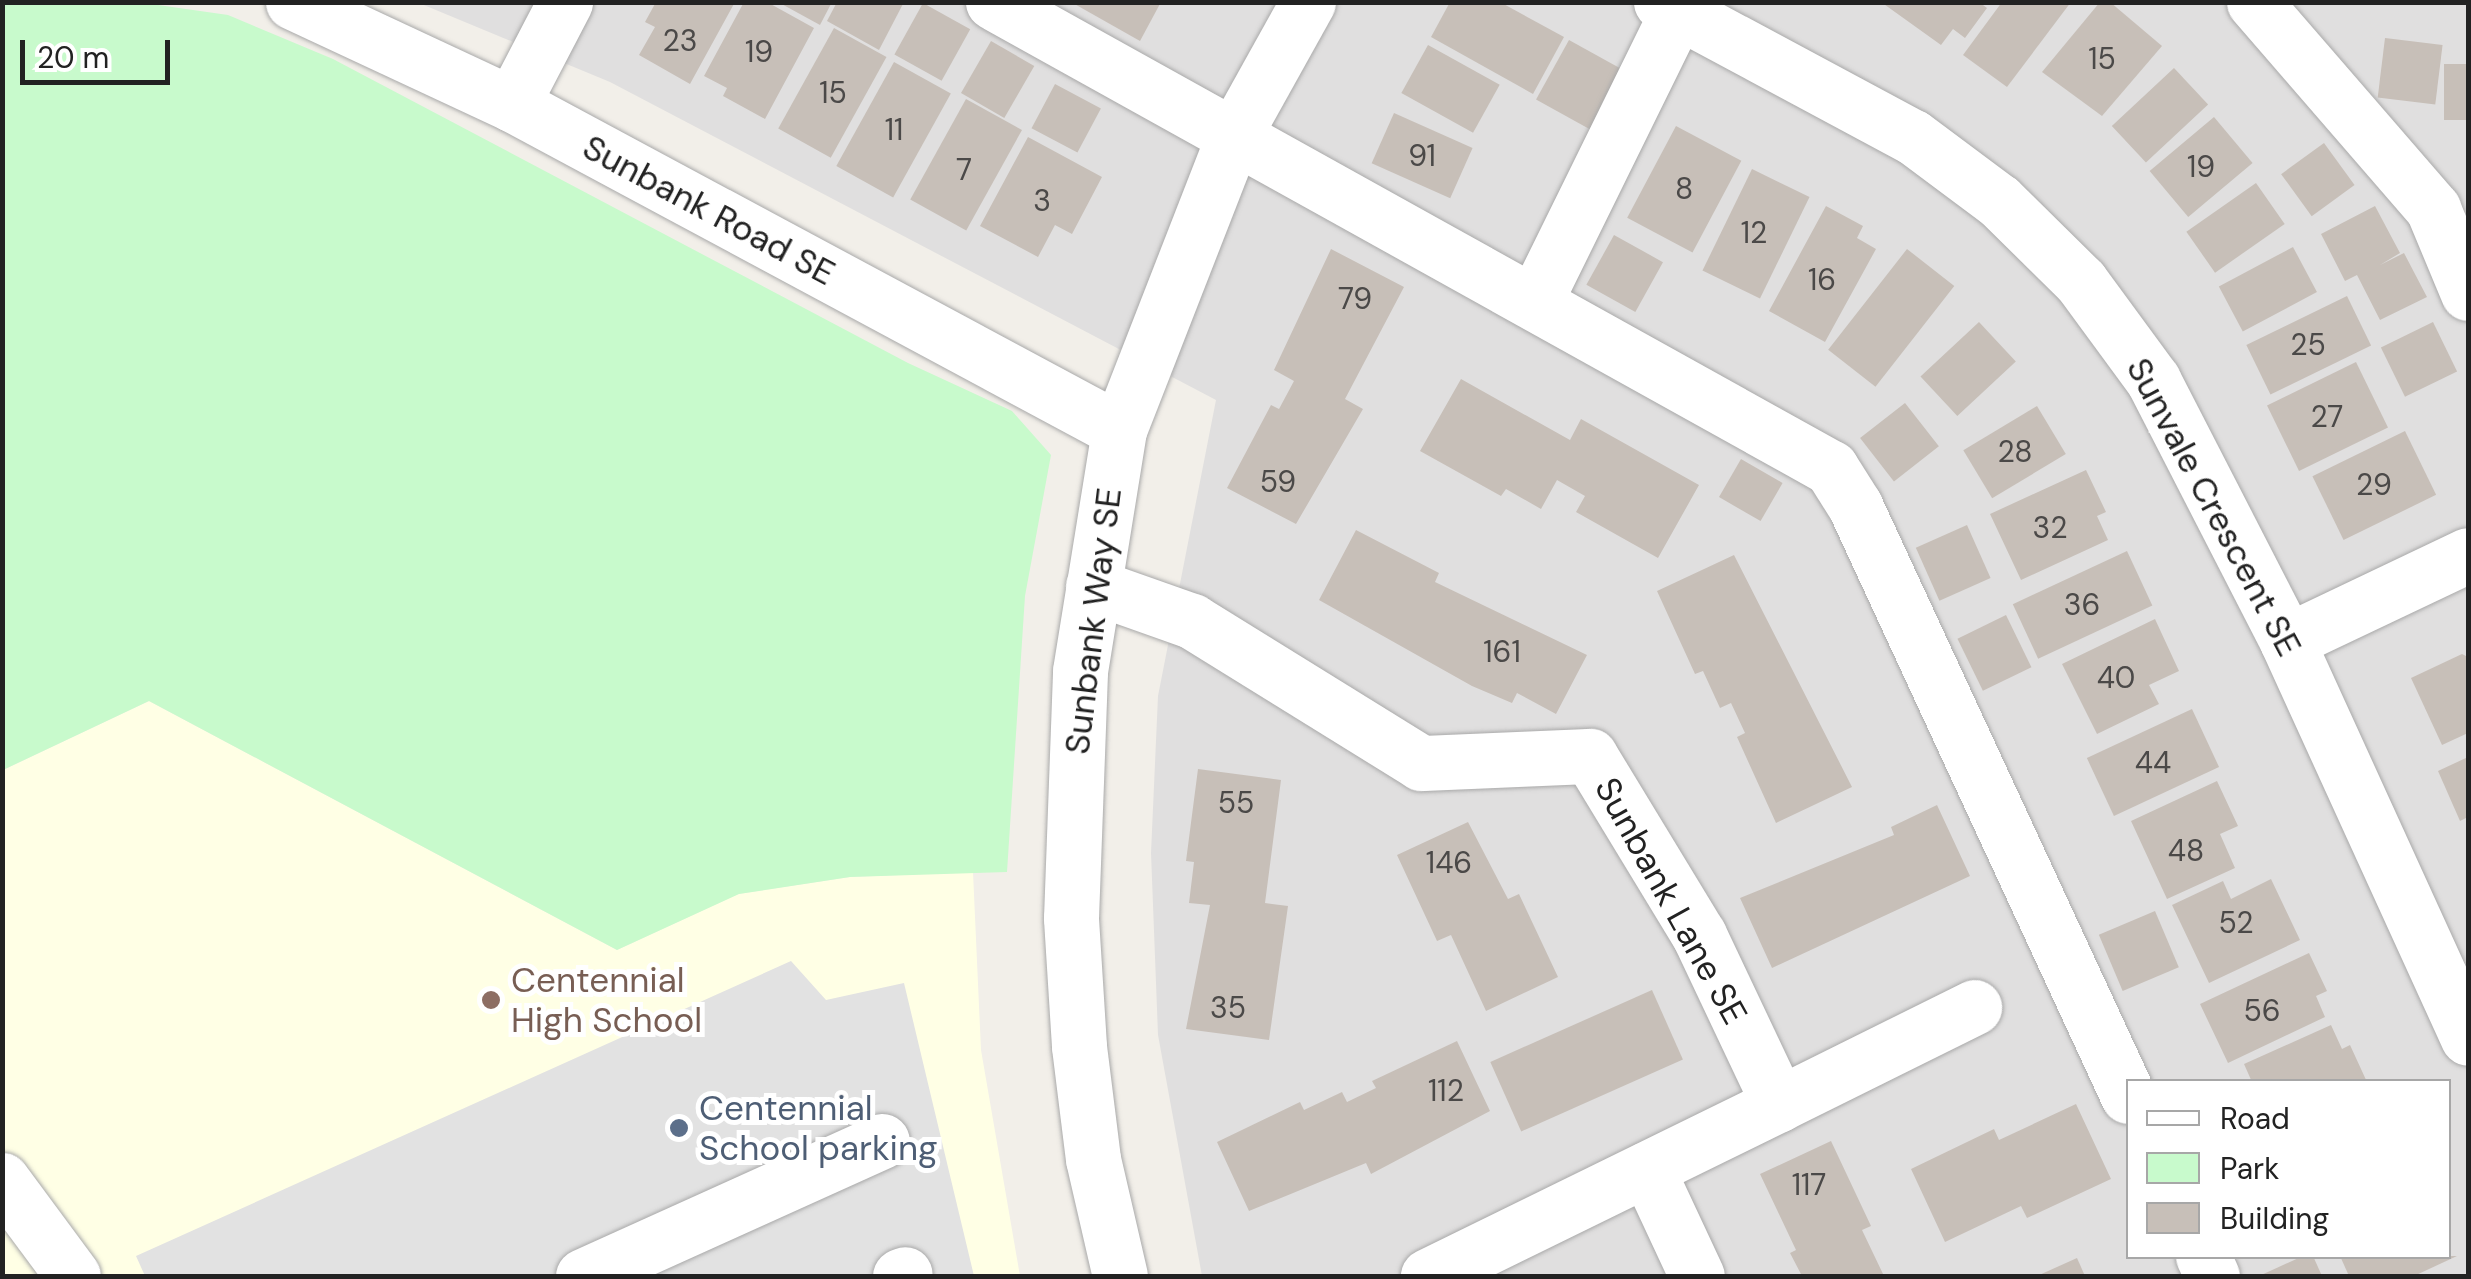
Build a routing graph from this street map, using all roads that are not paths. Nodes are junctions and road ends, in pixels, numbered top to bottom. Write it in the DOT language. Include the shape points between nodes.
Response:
graph roads {
  1 [pos="292,2"];
  2 [pos="565,2"];
  3 [pos="994,2"];
  4 [pos="1308,2"];
  5 [pos="2254,2"];
  6 [pos="1674,5"];
  7 [pos="512,104"];
  8 [pos="1234,135"];
  9 [pos="2450,196"];
  10 [pos="2468,293"];
  11 [pos="1535,301"];
  12 [pos="1119,430"];
  13 [pos="2468,555"];
  14 [pos="1093,586"];
  15 [pos="2287,642"];
  16 [pos="1974,1007"];
  17 [pos="2468,1038"];
  18 [pos="2126,1092"];
  19 [pos="1779,1104"];
  20 [pos="882,1140"];
  21 [pos="1647,1169"];
  22 [pos="2,1180"];
  23 [pos="73,1276"];
  24 [pos="583,1276"];
  25 [pos="1120,1276"];
  26 [pos="1428,1276"];
  27 [pos="1697,1276"];
  1 -- 7 [label="street, Sunbank Road SE"];
  2 -- 7 [label="street"];
  3 -- 8 [label="street"];
  4 -- 8 [label="street, Sunbank Way SE"];
  5 -- 9 [label="street"];
  6 -- 11 [label="street"];
  6 -- 15 [label="street, Sunvale Crescent SE" via="1913,137 2040,238 2153,380"];
  7 -- 12 [label="street, Sunbank Road SE"];
  8 -- 11 [label="street"];
  8 -- 12 [label="street, Sunbank Way SE"];
  9 -- 10 [label="street"];
  11 -- 18 [label="street" via="1831,468 1855,506"];
  12 -- 14 [label="street, Sunbank Way SE"];
  13 -- 15 [label="street"];
  14 -- 19 [label="street, Sunbank Lane SE" via="1192,620 1421,763 1590,756 1699,936"];
  14 -- 25 [label="street, Sunbank Way SE" via="1080,671 1071,918 1093,1158"];
  15 -- 17 [label="street, Sunvale Crescent SE"];
  16 -- 19 [label="street"];
  19 -- 21 [label="street"];
  20 -- 24 [label="street"];
  21 -- 26 [label="street"];
  21 -- 27 [label="street"];
  22 -- 23 [label="street"];
}
